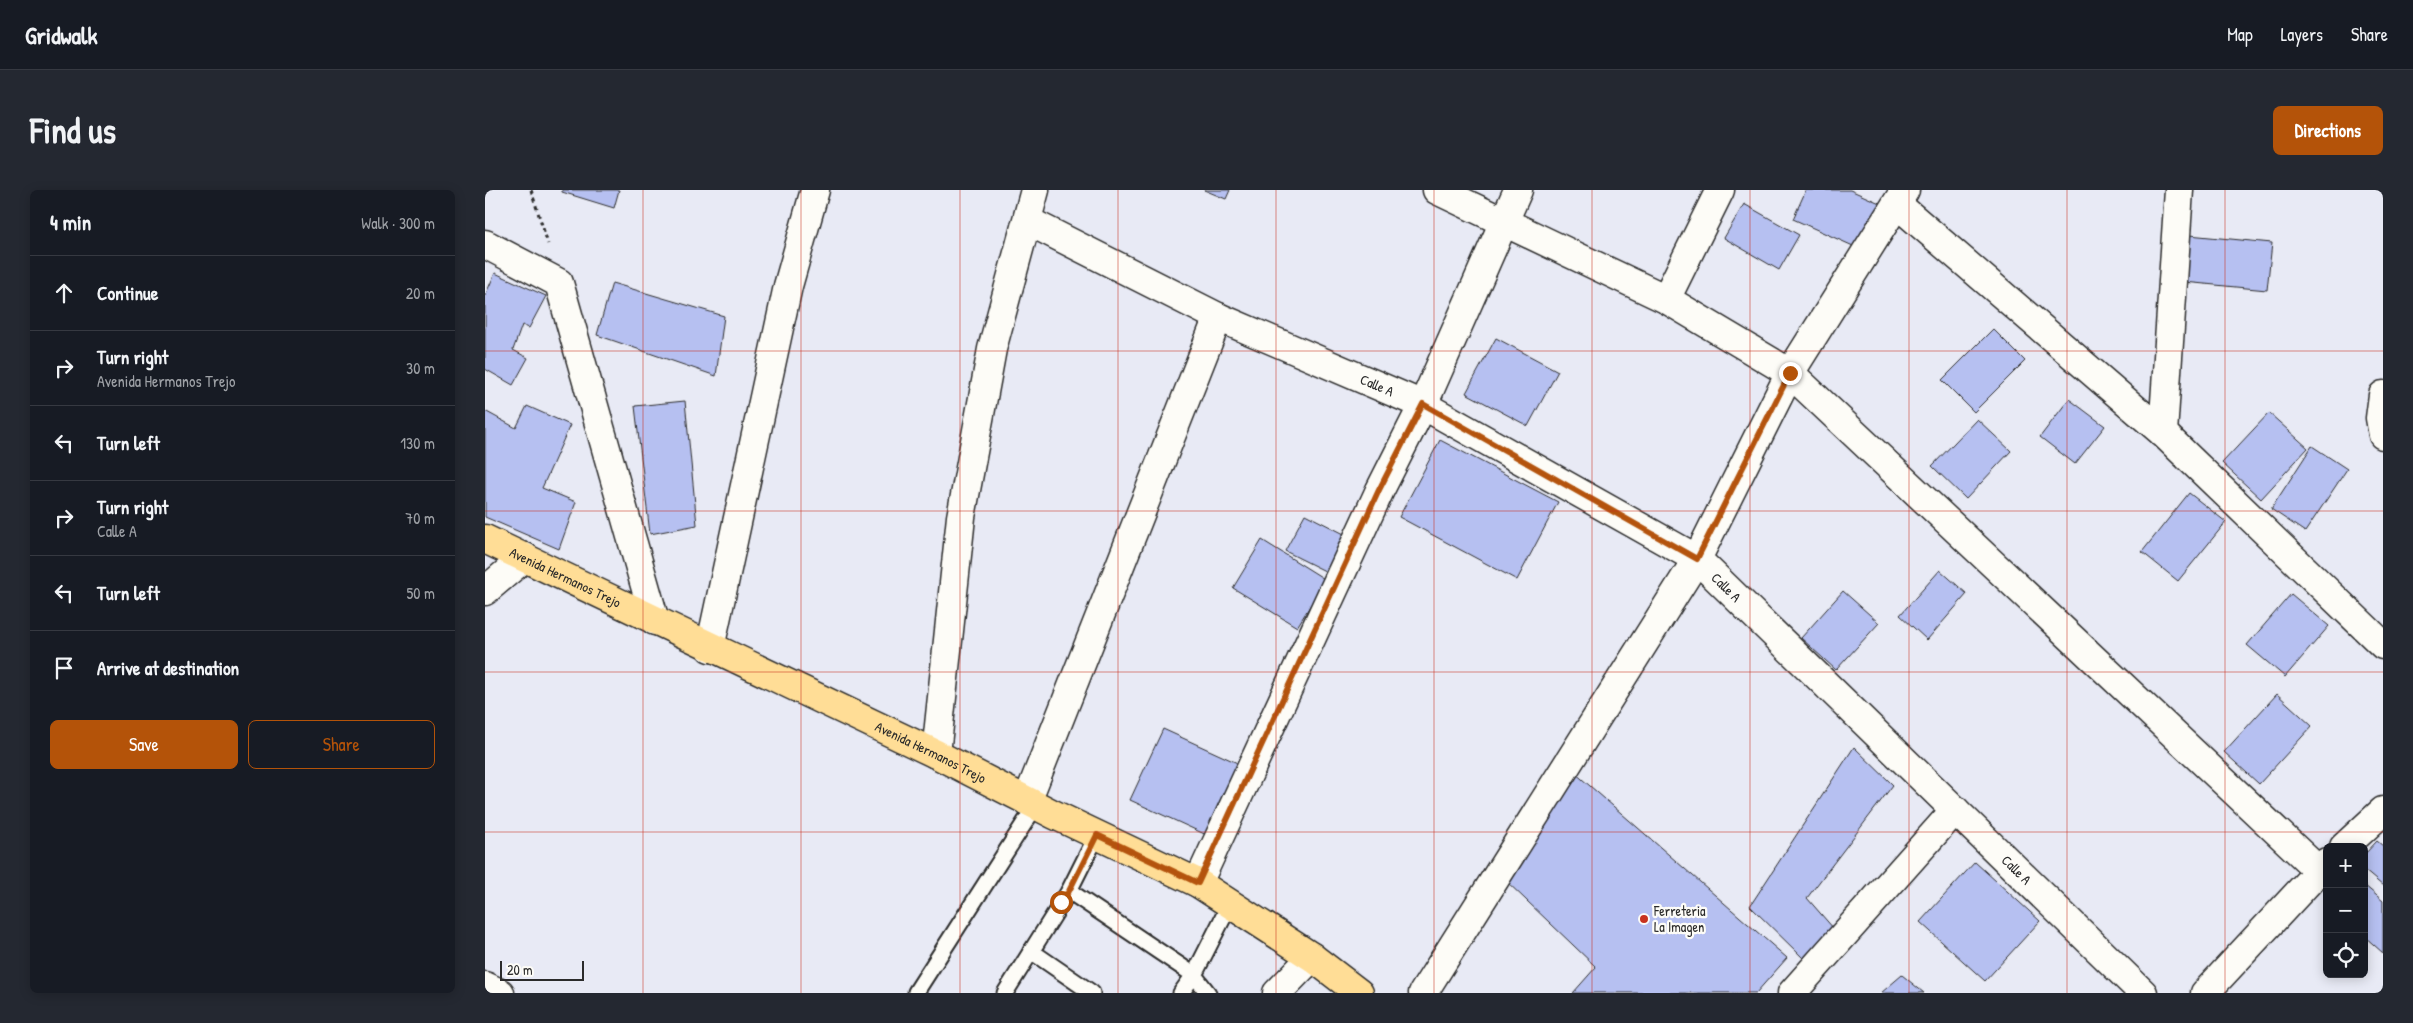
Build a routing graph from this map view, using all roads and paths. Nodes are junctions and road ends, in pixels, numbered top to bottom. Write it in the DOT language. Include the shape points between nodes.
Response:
graph roads {
  1 [pos="531,190"];
  2 [pos="815,190"];
  3 [pos="1035,190"];
  4 [pos="1437,190"];
  5 [pos="1518,190"];
  6 [pos="1720,190"];
  7 [pos="2179,190"];
  8 [pos="1901,197"];
  9 [pos="1029,221"];
  10 [pos="1503,222"];
  11 [pos="485,244"];
  12 [pos="559,283"];
  13 [pos="1666,299"];
  14 [pos="1218,317"];
  15 [pos="1790,373"];
  16 [pos="2383,395"];
  17 [pos="1423,404"];
  18 [pos="2163,433"];
  19 [pos="2383,435"];
  20 [pos="485,539"];
  21 [pos="525,557"];
  22 [pos="1697,559"];
  23 [pos="485,591"];
  24 [pos="655,622"];
  25 [pos="2383,645"];
  26 [pos="710,648"];
  27 [pos="936,754"];
  28 [pos="1032,803"];
  29 [pos="1955,810"];
  30 [pos="2383,811"];
  31 [pos="1097,835"];
  32 [pos="2348,843"];
  33 [pos="2323,866"];
  34 [pos="1198,883"];
  35 [pos="1069,891"];
  36 [pos="1229,904"];
  37 [pos="1031,951"];
  38 [pos="1312,957"];
  39 [pos="1194,975"];
  40 [pos="485,986"];
  41 [pos="916,992"];
  42 [pos="500,993"];
  43 [pos="1005,993"];
  44 [pos="1092,993"];
  45 [pos="1181,993"];
  46 [pos="1208,993"];
  47 [pos="1277,993"];
  48 [pos="1359,993"];
  49 [pos="1423,993"];
  50 [pos="1792,993"];
  51 [pos="2143,993"];
  52 [pos="2205,993"];
  1 -- 12 [label="path"];
  2 -- 26 [label="street" via="788,286"];
  3 -- 9 [label="street"];
  4 -- 10 [label="street"];
  5 -- 10 [label="street"];
  6 -- 13 [label="street"];
  7 -- 18 [label="street"];
  8 -- 15 [label="street"];
  8 -- 18 [label="street"];
  9 -- 14 [label="street, Calle A"];
  9 -- 27 [label="street" via="992,349 961,517"];
  10 -- 13 [label="street"];
  10 -- 17 [label="street"];
  11 -- 12 [label="street"];
  12 -- 24 [label="street"];
  13 -- 15 [label="street"];
  14 -- 17 [label="street, Calle A"];
  14 -- 28 [label="street"];
  15 -- 22 [label="street"];
  15 -- 33 [label="street"];
  16 -- 19 [label="street" via="2380,418"];
  17 -- 22 [label="street, Calle A"];
  17 -- 34 [label="street" via="1379,490"];
  18 -- 25 [label="street"];
  20 -- 21 [label="main road, Avenida Hermanos Trejo"];
  21 -- 23 [label="street"];
  21 -- 24 [label="main road, Avenida Hermanos Trejo"];
  22 -- 29 [label="street, Calle A"];
  22 -- 49 [label="street"];
  24 -- 26 [label="main road, Avenida Hermanos Trejo"];
  26 -- 27 [label="main road, Avenida Hermanos Trejo"];
  27 -- 28 [label="main road, Avenida Hermanos Trejo"];
  28 -- 31 [label="main road, Avenida Hermanos Trejo"];
  28 -- 41 [label="lane"];
  29 -- 50 [label="street"];
  29 -- 51 [label="street, Calle A"];
  30 -- 32 [label="street"];
  31 -- 34 [label="main road, Avenida Hermanos Trejo"];
  31 -- 35 [label="lane"];
  33 -- 52 [label="street"];
  34 -- 36 [label="main road, Avenida Hermanos Trejo"];
  35 -- 37 [label="lane"];
  35 -- 39 [label="lane"];
  36 -- 38 [label="main road, Avenida Hermanos Trejo"];
  36 -- 39 [label="lane"];
  37 -- 43 [label="lane"];
  37 -- 44 [label="lane"];
  38 -- 47 [label="street"];
  38 -- 48 [label="main road, Avenida Hermanos Trejo"];
  39 -- 45 [label="lane"];
  39 -- 46 [label="lane"];
  40 -- 42 [label="street"];
}
